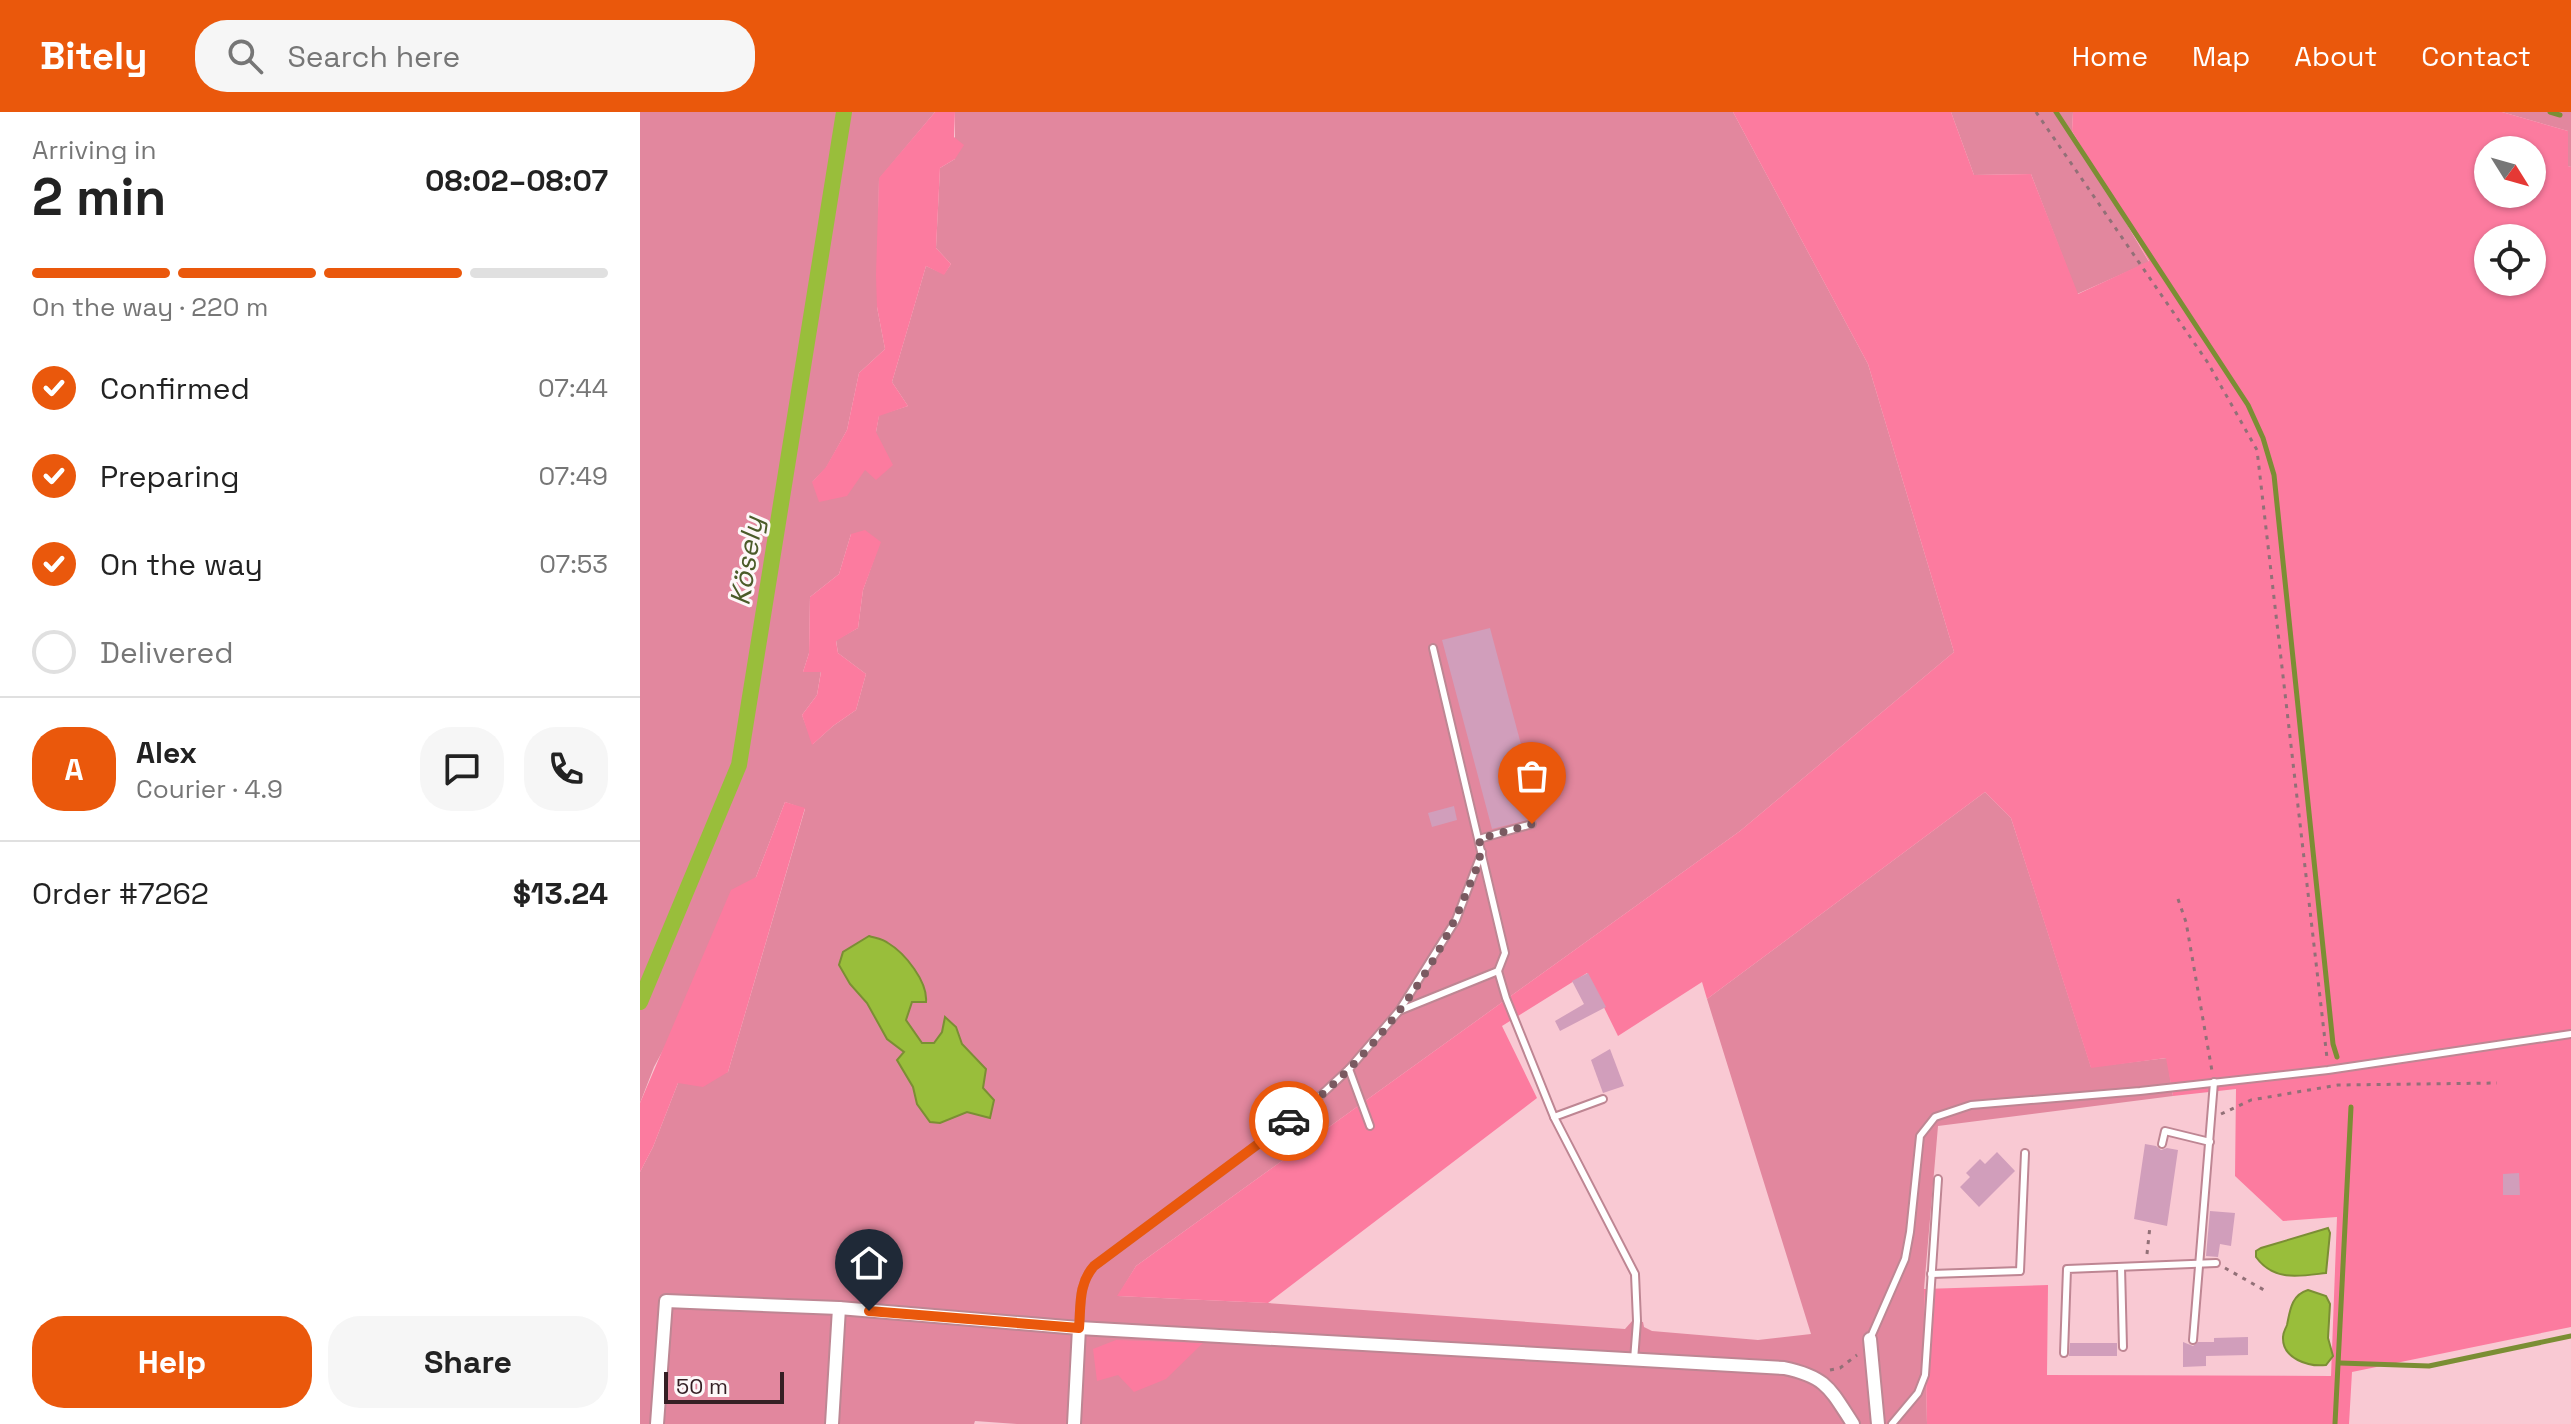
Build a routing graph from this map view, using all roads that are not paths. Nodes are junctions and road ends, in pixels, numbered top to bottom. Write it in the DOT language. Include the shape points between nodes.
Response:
graph roads {
  1 [pos="1433,648"];
  2 [pos="1532,824"];
  3 [pos="1479,839"];
  4 [pos="1482,852"];
  5 [pos="1498,971"];
  6 [pos="1399,1011"];
  7 [pos="2571,1034"];
  8 [pos="1349,1069"];
  9 [pos="2214,1082"];
  10 [pos="1603,1099"];
  11 [pos="1554,1117"];
  12 [pos="1370,1126"];
  13 [pos="2210,1142"];
  14 [pos="2162,1144"];
  15 [pos="2025,1153"];
  16 [pos="1938,1179"];
  17 [pos="2216,1263"];
  18 [pos="2198,1264"];
  19 [pos="2121,1267"];
  20 [pos="1931,1274"];
  21 [pos="839,1308"];
  22 [pos="1079,1328"];
  23 [pos="1870,1339"];
  24 [pos="2193,1340"];
  25 [pos="2123,1347"];
  26 [pos="2064,1353"];
  27 [pos="1634,1360"];
  28 [pos="657,1424"];
  29 [pos="832,1424"];
  30 [pos="1074,1424"];
  31 [pos="1853,1424"];
  32 [pos="1878,1424"];
  33 [pos="1892,1424"];
  1 -- 3 [label="lane"];
  2 -- 3 [label="lane"];
  3 -- 4 [label="lane"];
  4 -- 5 [label="lane" via="1505,953"];
  4 -- 6 [label="lane" via="1456,920"];
  5 -- 6 [label="lane"];
  5 -- 11 [label="lane"];
  6 -- 8 [label="lane"];
  7 -- 9 [label="lane"];
  8 -- 12 [label="lane"];
  8 -- 22 [label="lane" via="1308,1107 1094,1266 1081,1291"];
  9 -- 13 [label="lane"];
  9 -- 23 [label="lane" via="1971,1105 1935,1117 1920,1136 1905,1259"];
  10 -- 11 [label="lane"];
  11 -- 27 [label="lane" via="1635,1274"];
  13 -- 14 [label="lane" via="2165,1131"];
  13 -- 18 [label="lane"];
  15 -- 20 [label="lane" via="2020,1271"];
  16 -- 20 [label="lane"];
  17 -- 18 [label="lane"];
  18 -- 19 [label="lane"];
  18 -- 24 [label="lane"];
  19 -- 25 [label="lane"];
  19 -- 26 [label="lane" via="2067,1269"];
  20 -- 33 [label="lane" via="1923,1385"];
  21 -- 22 [label="street"];
  21 -- 28 [label="street" via="666,1301"];
  21 -- 29 [label="street"];
  22 -- 27 [label="street"];
  22 -- 30 [label="street"];
  23 -- 32 [label="street"];
  27 -- 31 [label="street" via="1804,1372 1825,1383"];
}
